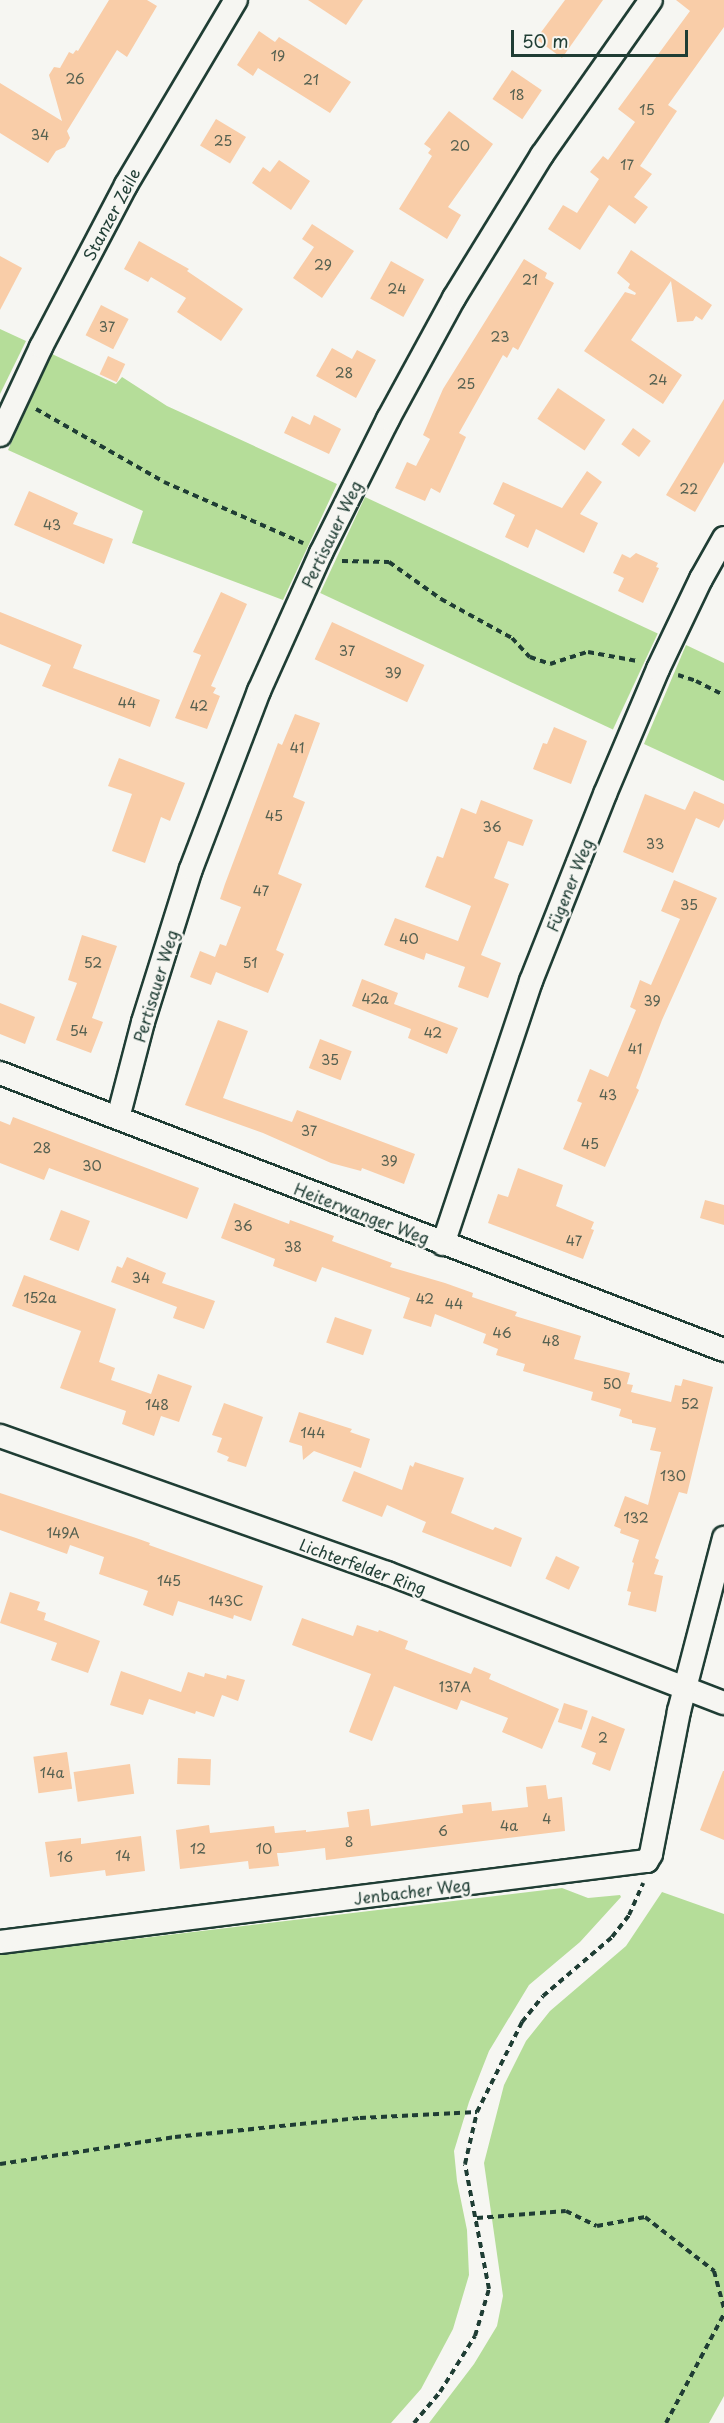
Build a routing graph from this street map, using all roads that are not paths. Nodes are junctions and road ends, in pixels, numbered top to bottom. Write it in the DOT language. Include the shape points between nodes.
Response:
graph roads {
  1 [pos="236,0"];
  2 [pos="651,0"];
  3 [pos="0,435"];
  4 [pos="724,538"];
  5 [pos="0,1073"];
  6 [pos="118,1118"];
  7 [pos="443,1244"];
  8 [pos="724,1350"];
  9 [pos="0,1436"];
  10 [pos="724,1538"];
  11 [pos="686,1688"];
  12 [pos="724,1703"];
  13 [pos="0,1942"];
  1 -- 3 [label="street, Stanzer Zeile" via="126,185"];
  2 -- 6 [label="street, Pertisauer Weg" via="542,155 454,298 321,553 259,691 191,869 146,1011"];
  4 -- 7 [label="street, Fügener Weg" via="628,736 531,981"];
  5 -- 6 [label="street, Heiterwanger Weg"];
  6 -- 7 [label="street, Heiterwanger Weg"];
  7 -- 8 [label="street, Heiterwanger Weg"];
  9 -- 11 [label="street, Lichterfelder Ring" via="387,1573"];
  10 -- 11 [label="street"];
  11 -- 12 [label="street, Lichterfelder Ring"];
  11 -- 13 [label="street, Jenbacher Weg" via="651,1854 646,1862"];
}
